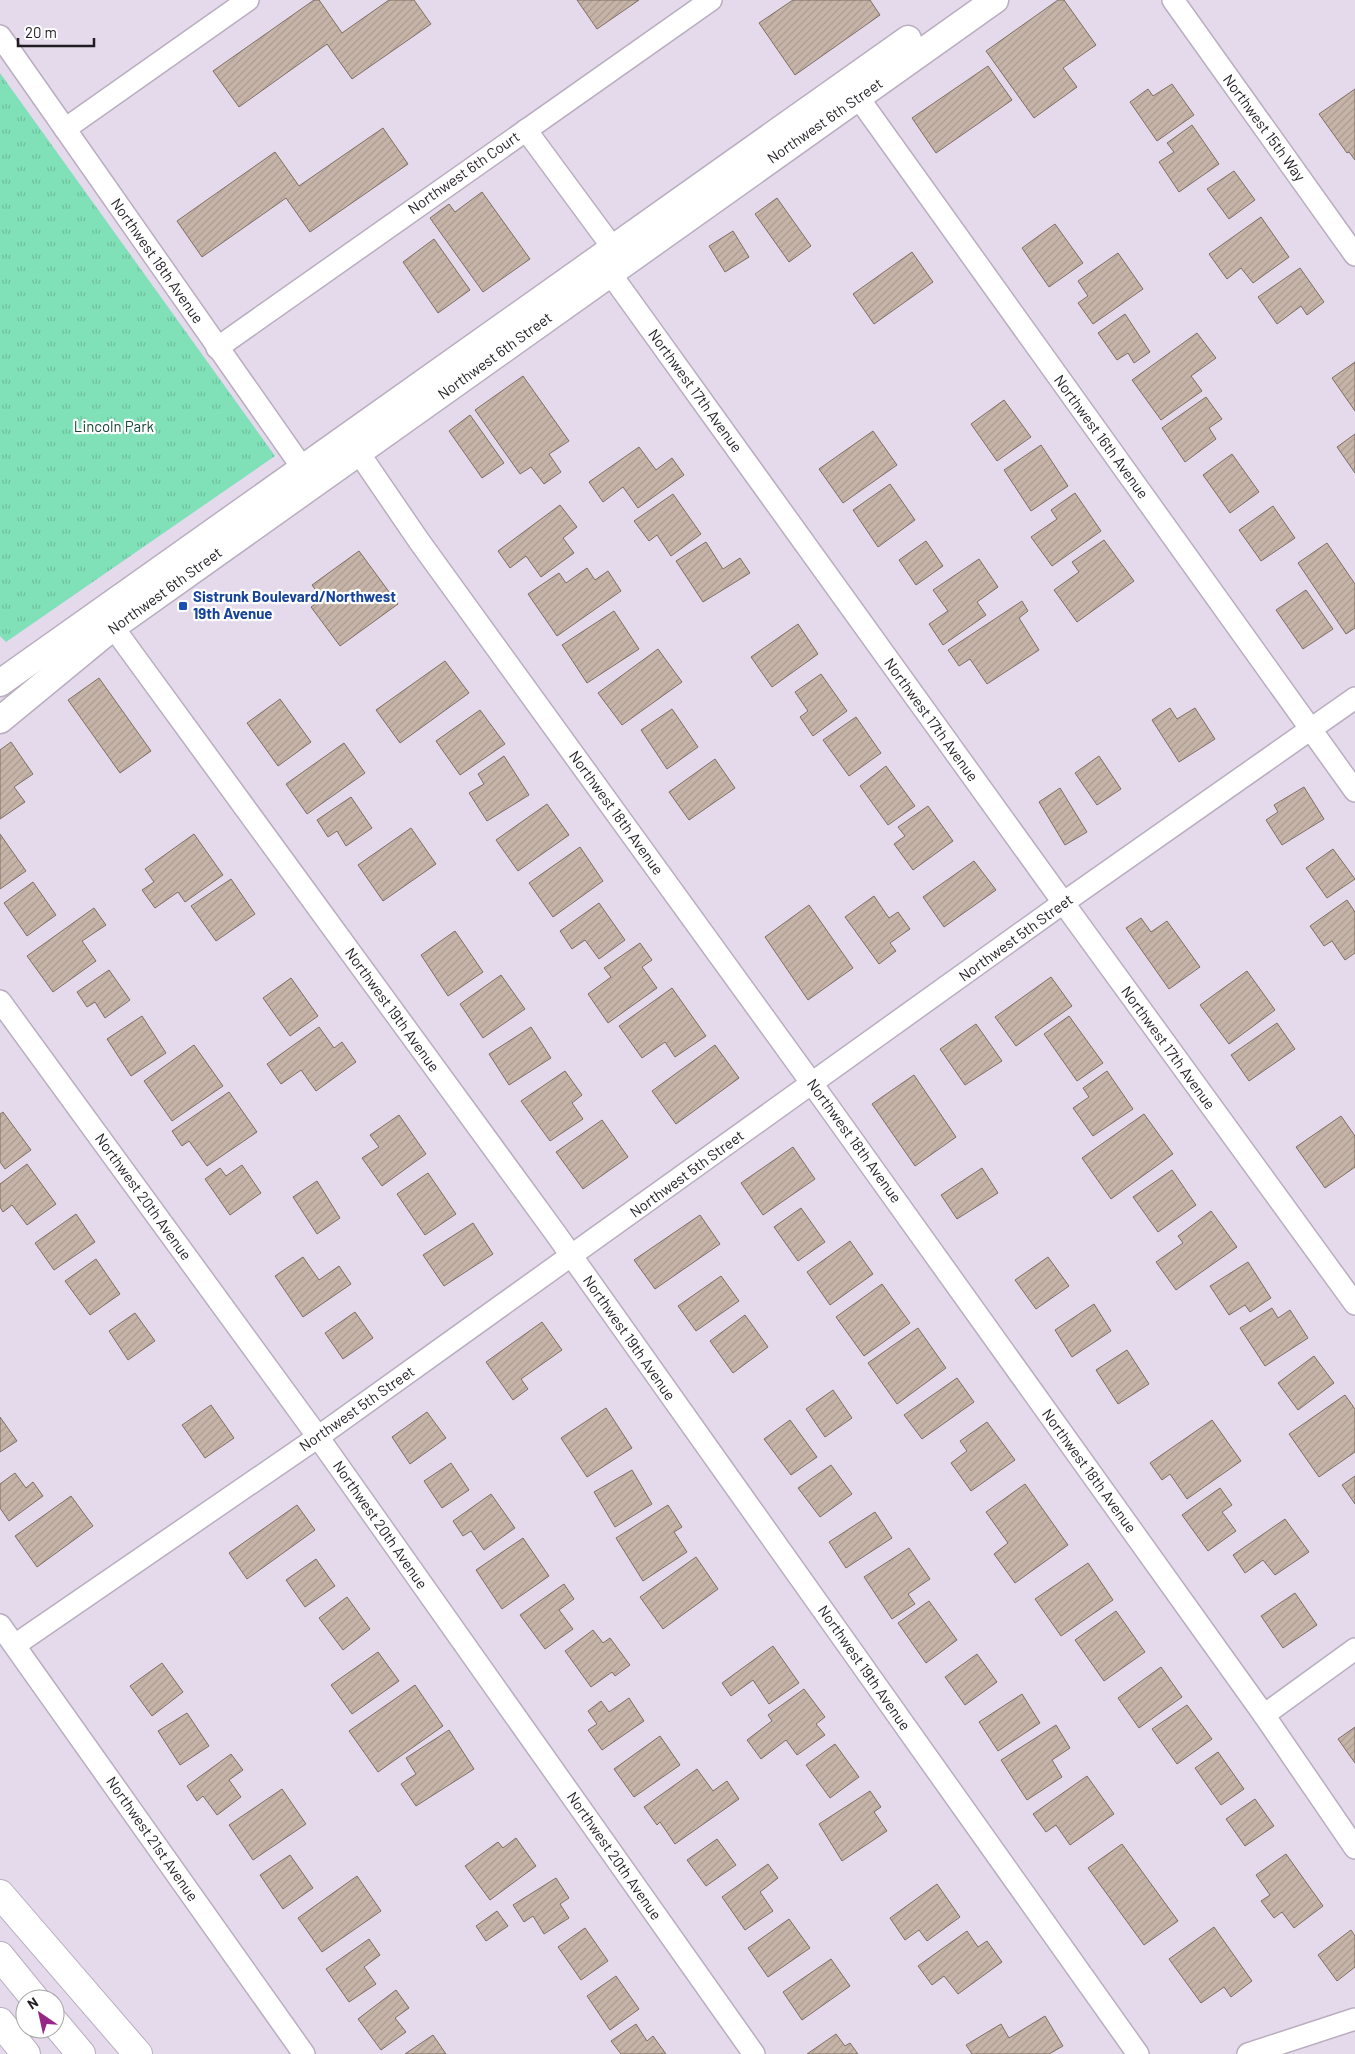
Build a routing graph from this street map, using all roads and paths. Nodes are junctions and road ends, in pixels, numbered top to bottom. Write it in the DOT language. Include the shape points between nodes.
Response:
graph roads {
  1 [pos="248,0"];
  2 [pos="711,0"];
  3 [pos="964,0"];
  4 [pos="995,0"];
  5 [pos="1173,0"];
  6 [pos="0,36"];
  7 [pos="853,90"];
  8 [pos="65,130"];
  9 [pos="526,130"];
  10 [pos="1355,255"];
  11 [pos="612,261"];
  12 [pos="217,348"];
  13 [pos="353,445"];
  14 [pos="309,477"];
  15 [pos="113,627"];
  16 [pos="0,684"];
  17 [pos="1355,698"];
  18 [pos="8,714"];
  19 [pos="1311,729"];
  20 [pos="1355,791"];
  21 [pos="1063,903"];
  22 [pos="0,1001"];
  23 [pos="813,1084"];
  24 [pos="572,1256"];
  25 [pos="1355,1304"];
  26 [pos="318,1436"];
  27 [pos="0,1624"];
  28 [pos="15,1646"];
  29 [pos="1355,1649"];
  30 [pos="1264,1715"];
  31 [pos="1355,1848"];
  32 [pos="0,1894"];
  33 [pos="0,1956"];
  34 [pos="28,1989"];
  35 [pos="1355,2019"];
  36 [pos="0,2022"];
  37 [pos="65,2034"];
  38 [pos="26,2054"];
  39 [pos="81,2054"];
  40 [pos="138,2054"];
  41 [pos="304,2054"];
  42 [pos="754,2054"];
  43 [pos="1138,2054"];
  44 [pos="1248,2054"];
  1 -- 8 [label="street"];
  2 -- 9 [label="street, Northwest 6th Court"];
  3 -- 7 [label="street, Northwest 6th Street"];
  4 -- 7 [label="street, Northwest 6th Street"];
  5 -- 10 [label="street, Northwest 15th Way"];
  6 -- 8 [label="street, Northwest 18th Avenue"];
  7 -- 11 [label="street, Northwest 6th Street"];
  7 -- 19 [label="street, Northwest 16th Avenue"];
  8 -- 12 [label="street, Northwest 18th Avenue"];
  9 -- 11 [label="street, Northwest 17th Avenue"];
  9 -- 12 [label="street, Northwest 6th Court"];
  11 -- 13 [label="street, Northwest 6th Street"];
  11 -- 21 [label="street, Northwest 17th Avenue"];
  12 -- 14 [label="street, Northwest 18th Avenue"];
  13 -- 14 [label="street, Northwest 6th Street"];
  13 -- 23 [label="street, Northwest 18th Avenue" via="419,541"];
  14 -- 15 [label="street, Northwest 6th Street"];
  14 -- 16 [label="street, Northwest 6th Street"];
  15 -- 18 [label="street, Northwest 6th Street"];
  15 -- 24 [label="street, Northwest 19th Avenue"];
  16 -- 18 [label="street"];
  17 -- 19 [label="street, Northwest 5th Street"];
  19 -- 20 [label="street, Northwest 16th Avenue"];
  19 -- 21 [label="street, Northwest 5th Street"];
  21 -- 23 [label="street, Northwest 5th Street"];
  21 -- 25 [label="street, Northwest 17th Avenue"];
  22 -- 26 [label="street, Northwest 20th Avenue"];
  23 -- 24 [label="street, Northwest 5th Street"];
  23 -- 30 [label="street, Northwest 18th Avenue"];
  24 -- 26 [label="street, Northwest 5th Street"];
  24 -- 43 [label="street, Northwest 19th Avenue"];
  26 -- 28 [label="street, Northwest 5th Street"];
  26 -- 42 [label="street, Northwest 20th Avenue"];
  27 -- 28 [label="street, Northwest 21st Avenue"];
  28 -- 41 [label="street, Northwest 21st Avenue"];
  29 -- 30 [label="street"];
  30 -- 31 [label="street, Northwest 18th Avenue"];
  32 -- 40 [label="highway"];
  33 -- 34 [label="highway"];
  35 -- 44 [label="street"];
  36 -- 38 [label="highway"];
  37 -- 39 [label="highway"];
}
